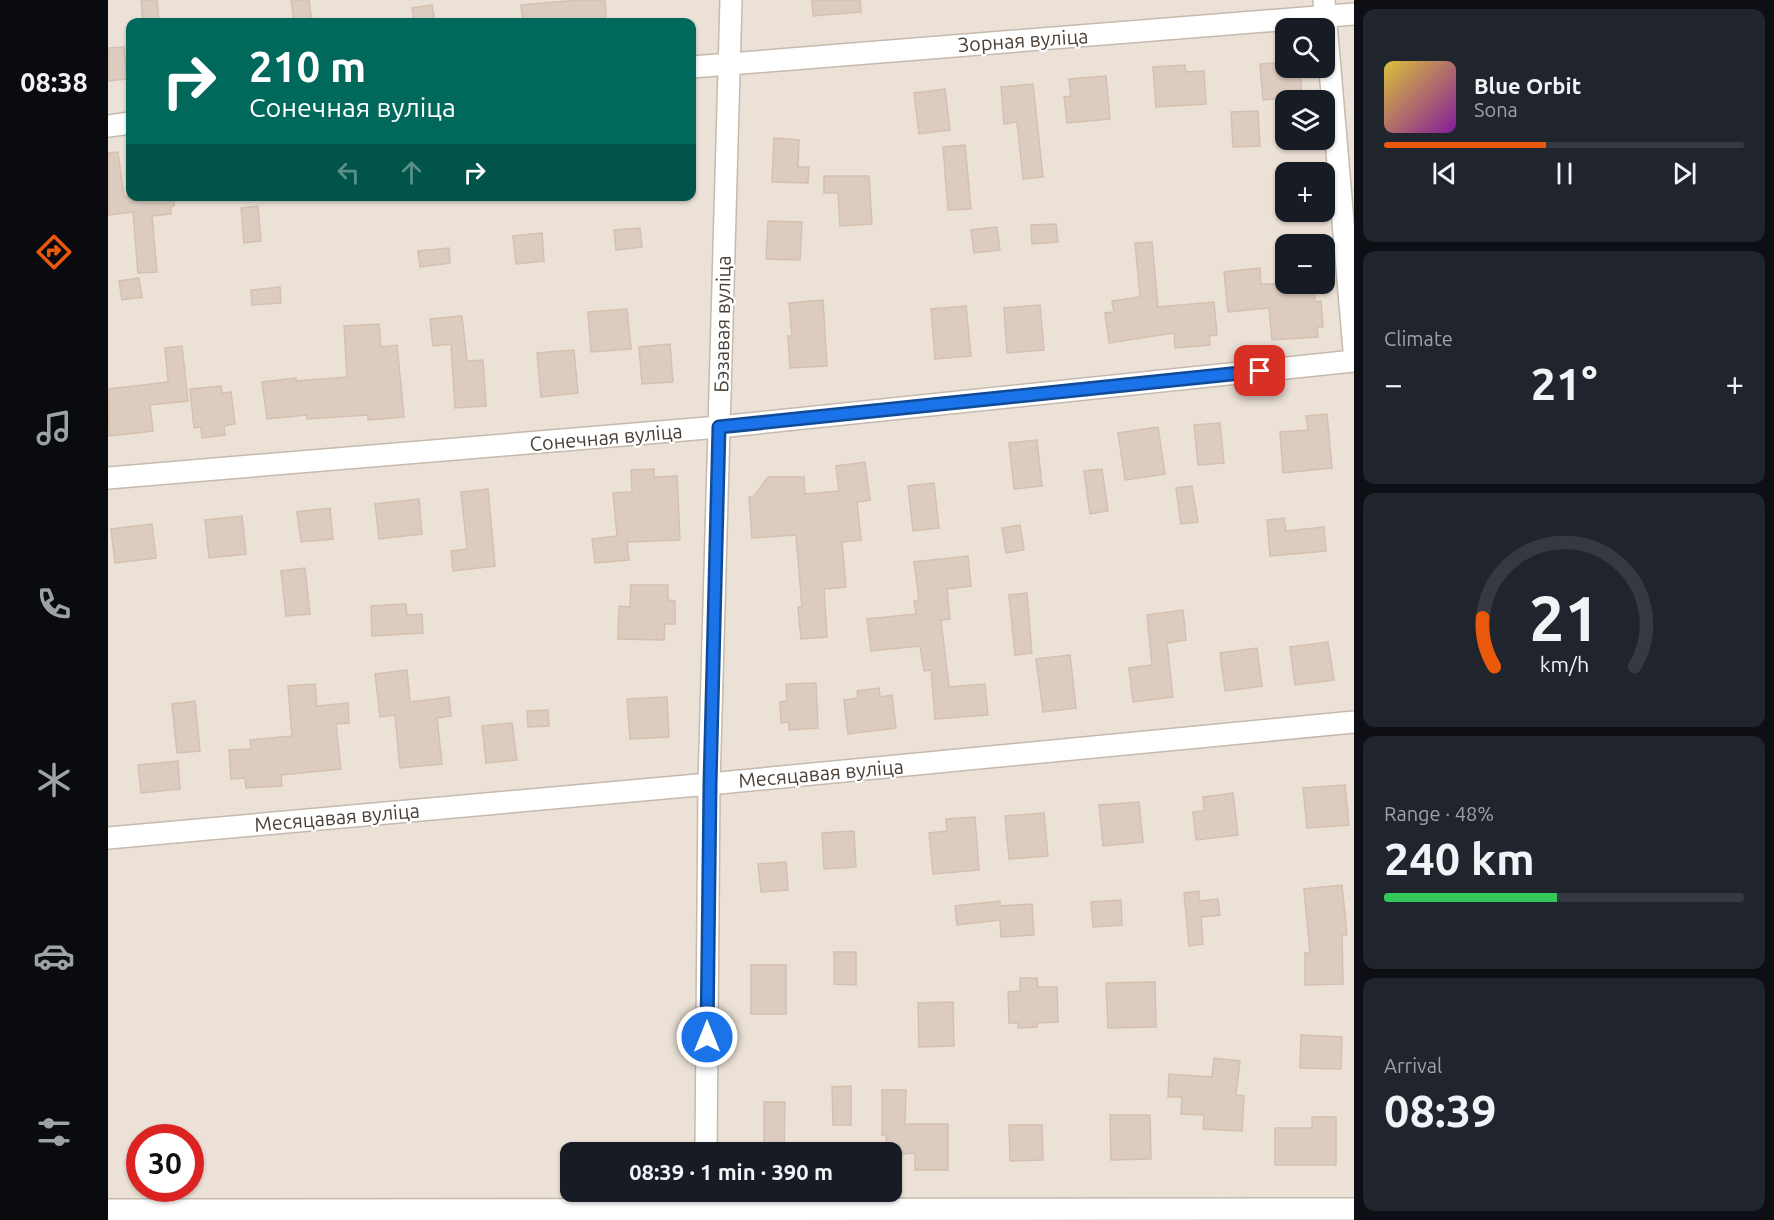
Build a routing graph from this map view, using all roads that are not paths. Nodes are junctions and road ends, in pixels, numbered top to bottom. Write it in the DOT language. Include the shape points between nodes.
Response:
graph roads {
  1 [pos="731,0"];
  2 [pos="1325,8"];
  3 [pos="1354,14"];
  4 [pos="728,63"];
  5 [pos="696,67"];
  6 [pos="126,124"];
  7 [pos="108,126"];
  8 [pos="1354,350"];
  9 [pos="1354,361"];
  10 [pos="719,427"];
  11 [pos="108,478"];
  12 [pos="1354,722"];
  13 [pos="710,784"];
  14 [pos="108,838"];
  15 [pos="706,1142"];
  16 [pos="706,1207"];
  17 [pos="1354,1209"];
  18 [pos="108,1210"];
  1 -- 4 [label="street, Бэзавая вуліца"];
  2 -- 3 [label="street, Зорная вуліца"];
  2 -- 4 [label="street, Зорная вуліца"];
  2 -- 8 [label="street"];
  4 -- 5 [label="street, Зорная вуліца"];
  4 -- 10 [label="street, Бэзавая вуліца"];
  6 -- 7 [label="street"];
  9 -- 10 [label="street, Сонечная вуліца"];
  10 -- 11 [label="street, Сонечная вуліца"];
  10 -- 13 [label="street, Бэзавая вуліца"];
  12 -- 13 [label="street, Месяцавая вуліца"];
  13 -- 14 [label="street, Месяцавая вуліца"];
  13 -- 15 [label="street, Бэзавая вуліца"];
  16 -- 17 [label="street"];
  16 -- 18 [label="street"];
}
